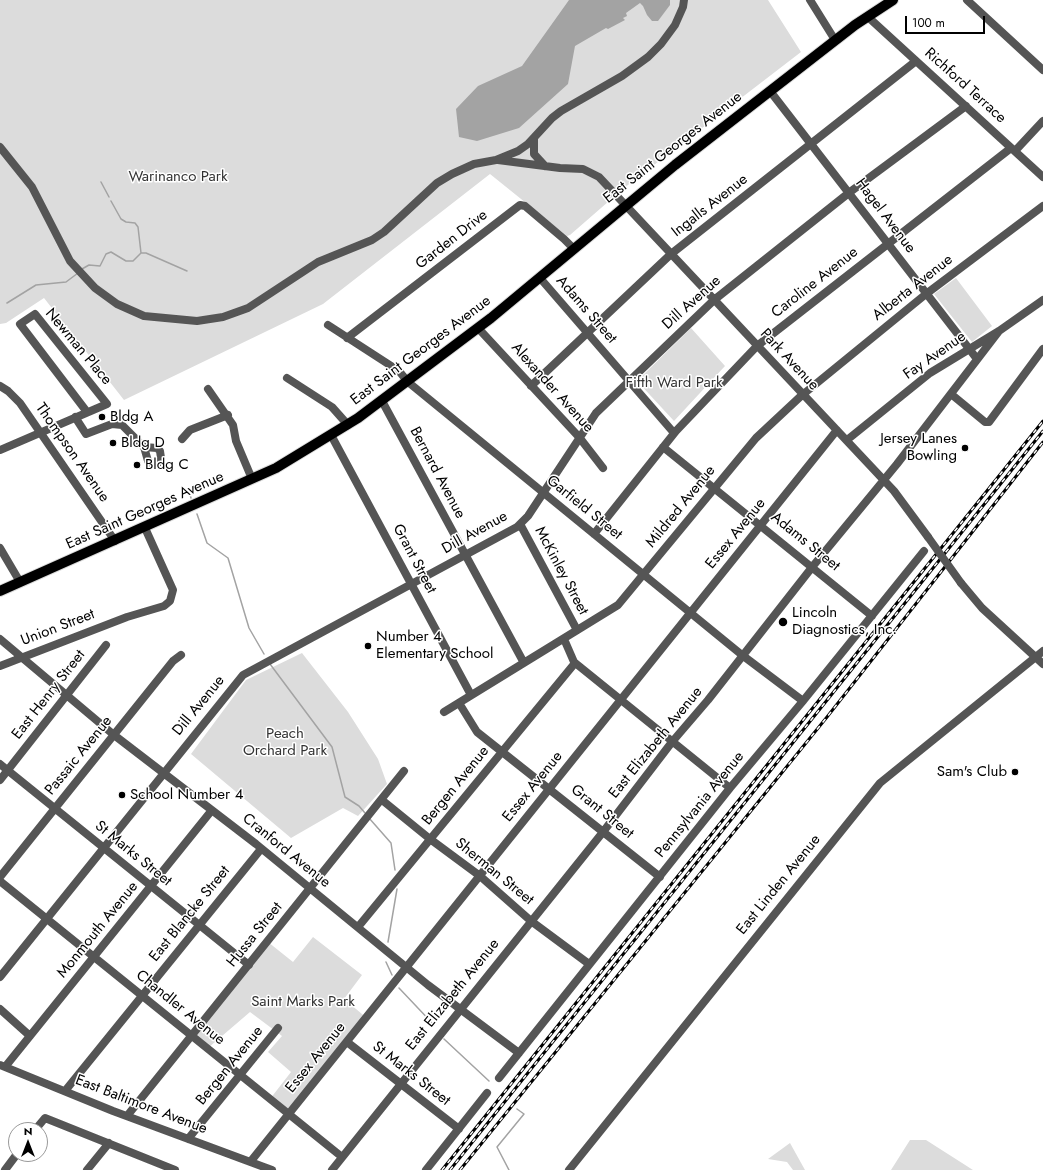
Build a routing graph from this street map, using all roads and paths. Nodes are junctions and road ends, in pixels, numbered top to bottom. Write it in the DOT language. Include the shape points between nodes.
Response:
graph roads {
  1 [pos="684,0"];
  2 [pos="810,0"];
  3 [pos="893,0"];
  4 [pos="967,0"];
  5 [pos="868,17"];
  6 [pos="835,40"];
  7 [pos="916,61"];
  8 [pos="1043,70"];
  9 [pos="770,91"];
  10 [pos="966,106"];
  11 [pos="1043,121"];
  12 [pos="534,138"];
  13 [pos="810,144"];
  14 [pos="0,147"];
  15 [pos="1013,150"];
  16 [pos="496,160"];
  17 [pos="545,166"];
  18 [pos="1043,177"];
  19 [pos="850,192"];
  20 [pos="626,205"];
  21 [pos="1043,206"];
  22 [pos="888,243"];
  23 [pos="573,248"];
  24 [pos="671,254"];
  25 [pos="540,278"];
  26 [pos="926,294"];
  27 [pos="714,300"];
  28 [pos="1043,300"];
  29 [pos="328,325"];
  30 [pos="478,328"];
  31 [pos="999,330"];
  32 [pos="588,333"];
  33 [pos="346,338"];
  34 [pos="756,346"];
  35 [pos="969,348"];
  36 [pos="1043,349"];
  37 [pos="977,359"];
  38 [pos="288,378"];
  39 [pos="629,381"];
  40 [pos="408,382"];
  41 [pos="0,386"];
  42 [pos="531,386"];
  43 [pos="208,389"];
  44 [pos="951,394"];
  45 [pos="802,395"];
  46 [pos="382,401"];
  47 [pos="87,412"];
  48 [pos="228,415"];
  49 [pos="75,417"];
  50 [pos="348,425"];
  51 [pos="837,430"];
  52 [pos="40,432"];
  53 [pos="674,433"];
  54 [pos="331,435"];
  55 [pos="579,437"];
  56 [pos="182,439"];
  57 [pos="846,440"];
  58 [pos="144,447"];
  59 [pos="663,447"];
  60 [pos="0,450"];
  61 [pos="603,468"];
  62 [pos="252,479"];
  63 [pos="883,480"];
  64 [pos="714,488"];
  65 [pos="543,492"];
  66 [pos="520,524"];
  67 [pos="762,524"];
  68 [pos="145,528"];
  69 [pos="594,534"];
  70 [pos="115,540"];
  71 [pos="0,548"];
  72 [pos="924,550"];
  73 [pos="465,555"];
  74 [pos="813,566"];
  75 [pos="644,575"];
  76 [pos="20,582"];
  77 [pos="412,584"];
  78 [pos="0,591"];
  79 [pos="691,613"];
  80 [pos="872,616"];
  81 [pos="577,630"];
  82 [pos="564,638"];
  83 [pos="0,639"];
  84 [pos="106,645"];
  85 [pos="1043,651"];
  86 [pos="181,655"];
  87 [pos="22,656"];
  88 [pos="744,656"];
  89 [pos="1035,657"];
  90 [pos="524,663"];
  91 [pos="575,663"];
  92 [pos="1043,664"];
  93 [pos="0,666"];
  94 [pos="68,694"];
  95 [pos="472,695"];
  96 [pos="620,701"];
  97 [pos="803,701"];
  98 [pos="459,703"];
  99 [pos="444,712"];
  100 [pos="114,735"];
  101 [pos="672,742"];
  102 [pos="502,752"];
  103 [pos="0,764"];
  104 [pos="8,770"];
  105 [pos="404,771"];
  106 [pos="163,773"];
  107 [pos="0,780"];
  108 [pos="730,788"];
  109 [pos="550,789"];
  110 [pos="382,800"];
  111 [pos="55,808"];
  112 [pos="212,810"];
  113 [pos="603,832"];
  114 [pos="430,839"];
  115 [pos="104,848"];
  116 [pos="261,848"];
  117 [pos="480,876"];
  118 [pos="0,877"];
  119 [pos="660,877"];
  120 [pos="0,881"];
  121 [pos="151,886"];
  122 [pos="310,889"];
  123 [pos="47,919"];
  124 [pos="531,921"];
  125 [pos="199,925"];
  126 [pos="358,927"];
  127 [pos="94,957"];
  128 [pos="588,964"];
  129 [pos="249,965"];
  130 [pos="408,966"];
  131 [pos="0,977"];
  132 [pos="142,996"];
  133 [pos="0,1008"];
  134 [pos="460,1009"];
  135 [pos="278,1028"];
  136 [pos="30,1036"];
  137 [pos="192,1036"];
  138 [pos="347,1042"];
  139 [pos="519,1053"];
  140 [pos="2,1066"];
  141 [pos="241,1076"];
  142 [pos="499,1078"];
  143 [pos="400,1084"];
  144 [pos="65,1091"];
  145 [pos="487,1093"];
  146 [pos="289,1114"];
  147 [pos="127,1116"];
  148 [pos="42,1122"];
  149 [pos="459,1129"];
  150 [pos="188,1139"];
  151 [pos="109,1143"];
  152 [pos="342,1157"];
  153 [pos="251,1161"];
  154 [pos="10,1162"];
  155 [pos="169,1169"];
  156 [pos="4,1170"];
  157 [pos="87,1170"];
  158 [pos="272,1170"];
  159 [pos="332,1170"];
  160 [pos="426,1170"];
  161 [pos="569,1170"];
  1 -- 12 [label="street" via="675,25 648,58 561,111"];
  2 -- 6 [label="street"];
  3 -- 5 [label="main road, East Saint Georges Avenue"];
  4 -- 8 [label="street"];
  5 -- 6 [label="main road, East Saint Georges Avenue"];
  5 -- 7 [label="street, Richford Terrace"];
  6 -- 9 [label="main road, East Saint Georges Avenue"];
  7 -- 10 [label="street, Richford Terrace"];
  7 -- 13 [label="street, Ingalls Avenue"];
  9 -- 13 [label="street, Hagel Avenue"];
  9 -- 20 [label="main road, East Saint Georges Avenue"];
  10 -- 15 [label="street, Richford Terrace"];
  10 -- 19 [label="street, Dill Avenue"];
  11 -- 15 [label="street, Caroline Avenue"];
  12 -- 16 [label="street" via="518,151"];
  12 -- 17 [label="street" via="534,154"];
  13 -- 19 [label="street, Hagel Avenue"];
  13 -- 24 [label="street, Ingalls Avenue"];
  14 -- 16 [label="street" via="32,187 74,267 95,288 117,304 144,316 197,321 224,318 248,308 318,262 372,240 442,180 474,164"];
  15 -- 18 [label="street, Richford Terrace"];
  15 -- 22 [label="street, Caroline Avenue"];
  16 -- 17 [label="street, Park Avenue"];
  17 -- 20 [label="street, Park Avenue" via="592,172"];
  19 -- 22 [label="street, Hagel Avenue"];
  19 -- 27 [label="street, Dill Avenue"];
  20 -- 23 [label="main road, East Saint Georges Avenue"];
  20 -- 24 [label="street, Park Avenue"];
  21 -- 26 [label="street, Alberta Avenue"];
  22 -- 26 [label="street, Hagel Avenue"];
  22 -- 34 [label="street, Caroline Avenue"];
  23 -- 25 [label="main road, East Saint Georges Avenue"];
  23 -- 33 [label="street, Garden Drive" via="525,206 520,205"];
  24 -- 27 [label="street, Park Avenue"];
  24 -- 32 [label="street, Ingalls Avenue"];
  25 -- 30 [label="main road, East Saint Georges Avenue"];
  25 -- 32 [label="street, Adams Street"];
  26 -- 35 [label="street, Hagel Avenue"];
  26 -- 45 [label="street, Alberta Avenue"];
  27 -- 34 [label="street, Park Avenue"];
  27 -- 39 [label="street, Dill Avenue"];
  28 -- 31 [label="street, Fay Avenue"];
  29 -- 33 [label="street, Garfield Street"];
  30 -- 40 [label="main road, East Saint Georges Avenue"];
  30 -- 42 [label="street, Alexander Avenue"];
  31 -- 35 [label="street, Fay Avenue"];
  31 -- 37 [label="street, East Elizabeth Avenue"];
  32 -- 39 [label="street, Adams Street"];
  32 -- 42 [label="street, Ingalls Avenue"];
  33 -- 40 [label="street, Garfield Street" via="399,372"];
  34 -- 45 [label="street, Park Avenue"];
  34 -- 53 [label="street, Caroline Avenue"];
  35 -- 37 [label="street, Hagel Avenue"];
  35 -- 57 [label="street, Fay Avenue" via="930,373"];
  36 -- 44 [label="street" via="989,422 985,422"];
  37 -- 44 [label="street, East Elizabeth Avenue"];
  38 -- 50 [label="street" via="332,407"];
  39 -- 53 [label="street, Adams Street"];
  39 -- 55 [label="street, Dill Avenue" via="596,413"];
  40 -- 46 [label="main road, East Saint Georges Avenue"];
  40 -- 65 [label="street, Garfield Street"];
  41 -- 52 [label="street, Thompson Avenue" via="20,403"];
  42 -- 55 [label="street, Alexander Avenue"];
  43 -- 48 [label="street"];
  44 -- 63 [label="street, East Elizabeth Avenue"];
  45 -- 51 [label="street, Park Avenue"];
  45 -- 64 [label="street, Mildred Avenue" via="756,438"];
  46 -- 50 [label="main road, East Saint Georges Avenue"];
  46 -- 73 [label="street, Bernard Avenue"];
  47 -- 47 [label="street, Newman Place" via="107,404 35,314 20,324"];
  47 -- 49 [label="street, Newman Place"];
  48 -- 56 [label="street" via="190,430"];
  48 -- 62 [label="street"];
  49 -- 52 [label="street, Newman Place"];
  49 -- 58 [label="street" via="86,434 112,424 122,425"];
  50 -- 54 [label="main road, East Saint Georges Avenue"];
  51 -- 57 [label="street, Park Avenue"];
  51 -- 67 [label="street, Essex Avenue"];
  52 -- 60 [label="street, Newman Place"];
  52 -- 70 [label="street, Thompson Avenue"];
  53 -- 59 [label="street, Caroline Avenue"];
  54 -- 62 [label="main road, East Saint Georges Avenue" via="276,468"];
  54 -- 77 [label="street, Grant Street"];
  55 -- 61 [label="street, Alexander Avenue"];
  55 -- 65 [label="street, Dill Avenue"];
  57 -- 63 [label="street, Park Avenue"];
  59 -- 64 [label="street, Adams Street"];
  59 -- 69 [label="street, Caroline Avenue"];
  62 -- 68 [label="main road, East Saint Georges Avenue"];
  63 -- 74 [label="street, East Elizabeth Avenue"];
  63 -- 89 [label="street, Park Avenue, bridge" via="982,608"];
  64 -- 67 [label="street, Adams Street"];
  64 -- 75 [label="street, Mildred Avenue"];
  65 -- 66 [label="street, Dill Avenue"];
  65 -- 69 [label="street, Garfield Street"];
  66 -- 73 [label="street, Dill Avenue"];
  66 -- 81 [label="street, McKinley Street"];
  67 -- 74 [label="street, Adams Street"];
  67 -- 79 [label="street, Essex Avenue"];
  68 -- 70 [label="main road, East Saint Georges Avenue"];
  68 -- 87 [label="street, Union Street" via="173,590 172,598 164,606"];
  69 -- 75 [label="street, Garfield Street"];
  70 -- 76 [label="main road, East Saint Georges Avenue"];
  71 -- 76 [label="street"];
  72 -- 80 [label="street, Pennsylvania Avenue"];
  73 -- 77 [label="street, Dill Avenue"];
  73 -- 90 [label="street, Bernard Avenue"];
  74 -- 80 [label="street, Adams Street"];
  74 -- 88 [label="street, East Elizabeth Avenue"];
  75 -- 79 [label="street, Garfield Street"];
  75 -- 81 [label="street, Mildred Avenue" via="618,605"];
  76 -- 78 [label="main road, East Saint Georges Avenue"];
  77 -- 95 [label="street, Grant Street"];
  77 -- 106 [label="street, Dill Avenue" via="243,675"];
  79 -- 88 [label="street, Garfield Street"];
  79 -- 96 [label="street, Essex Avenue"];
  80 -- 97 [label="street, Pennsylvania Avenue"];
  81 -- 82 [label="street, Mildred Avenue"];
  82 -- 90 [label="street"];
  82 -- 91 [label="street"];
  83 -- 87 [label="street, Cranford Avenue"];
  84 -- 94 [label="street, East Henry Street"];
  85 -- 89 [label="street, East Linden Avenue"];
  86 -- 100 [label="street, Passaic Avenue" via="173,661"];
  87 -- 93 [label="street, Union Street"];
  87 -- 94 [label="street, Cranford Avenue"];
  88 -- 97 [label="street, Garfield Street"];
  88 -- 101 [label="street, East Elizabeth Avenue"];
  89 -- 92 [label="street, Park Avenue"];
  89 -- 161 [label="street, East Linden Avenue" via="880,783"];
  90 -- 95 [label="street"];
  91 -- 96 [label="street"];
  91 -- 102 [label="street, Bergen Avenue"];
  94 -- 100 [label="street, Cranford Avenue"];
  94 -- 104 [label="street, East Henry Street"];
  95 -- 98 [label="street"];
  96 -- 101 [label="street"];
  96 -- 109 [label="street, Essex Avenue"];
  97 -- 108 [label="street, Pennsylvania Avenue"];
  98 -- 99 [label="street"];
  98 -- 102 [label="street, Grant Street" via="477,732"];
  100 -- 106 [label="street, Cranford Avenue"];
  100 -- 111 [label="street, Passaic Avenue"];
  101 -- 108 [label="street"];
  101 -- 113 [label="street, East Elizabeth Avenue"];
  102 -- 109 [label="street, Grant Street"];
  102 -- 114 [label="street, Bergen Avenue"];
  103 -- 104 [label="street, St Marks Street"];
  104 -- 107 [label="street, East Henry Street"];
  104 -- 111 [label="street, St Marks Street"];
  105 -- 110 [label="street, Hussa Street"];
  106 -- 112 [label="street, Cranford Avenue"];
  106 -- 115 [label="street, Dill Avenue"];
  108 -- 119 [label="street, Pennsylvania Avenue"];
  109 -- 113 [label="street, Grant Street"];
  109 -- 117 [label="street, Essex Avenue"];
  110 -- 114 [label="street, Sherman Street"];
  110 -- 122 [label="street, Hussa Street"];
  111 -- 115 [label="street, St Marks Street"];
  111 -- 118 [label="street, Passaic Avenue"];
  112 -- 116 [label="street, Cranford Avenue"];
  112 -- 121 [label="street, Monmouth Avenue"];
  113 -- 119 [label="street, Grant Street"];
  113 -- 124 [label="street, East Elizabeth Avenue"];
  114 -- 117 [label="street, Sherman Street"];
  114 -- 126 [label="street, Bergen Avenue"];
  115 -- 121 [label="street, St Marks Street"];
  115 -- 123 [label="street, Dill Avenue"];
  116 -- 122 [label="street, Cranford Avenue"];
  116 -- 125 [label="street, East Blancke Street"];
  117 -- 124 [label="street, Sherman Street"];
  117 -- 130 [label="street, Essex Avenue"];
  119 -- 128 [label="street, Pennsylvania Avenue"];
  120 -- 123 [label="street, Chandler Avenue"];
  121 -- 125 [label="street, St Marks Street"];
  121 -- 127 [label="street, Monmouth Avenue"];
  122 -- 126 [label="street, Cranford Avenue"];
  122 -- 129 [label="street, Hussa Street"];
  123 -- 127 [label="street, Chandler Avenue"];
  123 -- 131 [label="street, Dill Avenue"];
  124 -- 128 [label="street, Sherman Street"];
  124 -- 134 [label="street, East Elizabeth Avenue"];
  125 -- 129 [label="street, St Marks Street"];
  125 -- 132 [label="street, East Blancke Street"];
  126 -- 130 [label="street, Cranford Avenue"];
  127 -- 132 [label="street, Chandler Avenue"];
  127 -- 136 [label="street, Monmouth Avenue"];
  128 -- 139 [label="street, Pennsylvania Avenue"];
  129 -- 137 [label="street, Hussa Street"];
  130 -- 134 [label="street, Cranford Avenue"];
  130 -- 138 [label="street, Essex Avenue"];
  132 -- 137 [label="street, Chandler Avenue"];
  132 -- 144 [label="street, East Blancke Street"];
  133 -- 136 [label="street"];
  134 -- 139 [label="street, Cranford Avenue"];
  134 -- 143 [label="street, East Elizabeth Avenue"];
  135 -- 141 [label="street, Bergen Avenue"];
  136 -- 140 [label="street, Monmouth Avenue"];
  137 -- 141 [label="street, Chandler Avenue"];
  137 -- 147 [label="street, Hussa Street"];
  138 -- 143 [label="street, St Marks Street"];
  138 -- 146 [label="street, Essex Avenue"];
  139 -- 142 [label="street, Pennsylvania Avenue"];
  140 -- 144 [label="street, East Baltimore Avenue"];
  141 -- 146 [label="street, Chandler Avenue"];
  141 -- 150 [label="street, Bergen Avenue"];
  143 -- 149 [label="street, St Marks Street"];
  143 -- 152 [label="street, East Elizabeth Avenue"];
  144 -- 147 [label="street, East Baltimore Avenue"];
  145 -- 149 [label="street"];
  146 -- 152 [label="street, Chandler Avenue"];
  146 -- 153 [label="street, Essex Avenue"];
  147 -- 150 [label="street, East Baltimore Avenue"];
  148 -- 151 [label="street" via="45,1118"];
  149 -- 160 [label="street"];
  150 -- 153 [label="street, East Baltimore Avenue"];
  151 -- 155 [label="street"];
  151 -- 157 [label="street"];
  152 -- 159 [label="street, East Elizabeth Avenue"];
  153 -- 158 [label="street, East Baltimore Avenue"];
  154 -- 156 [label="street"];
}
